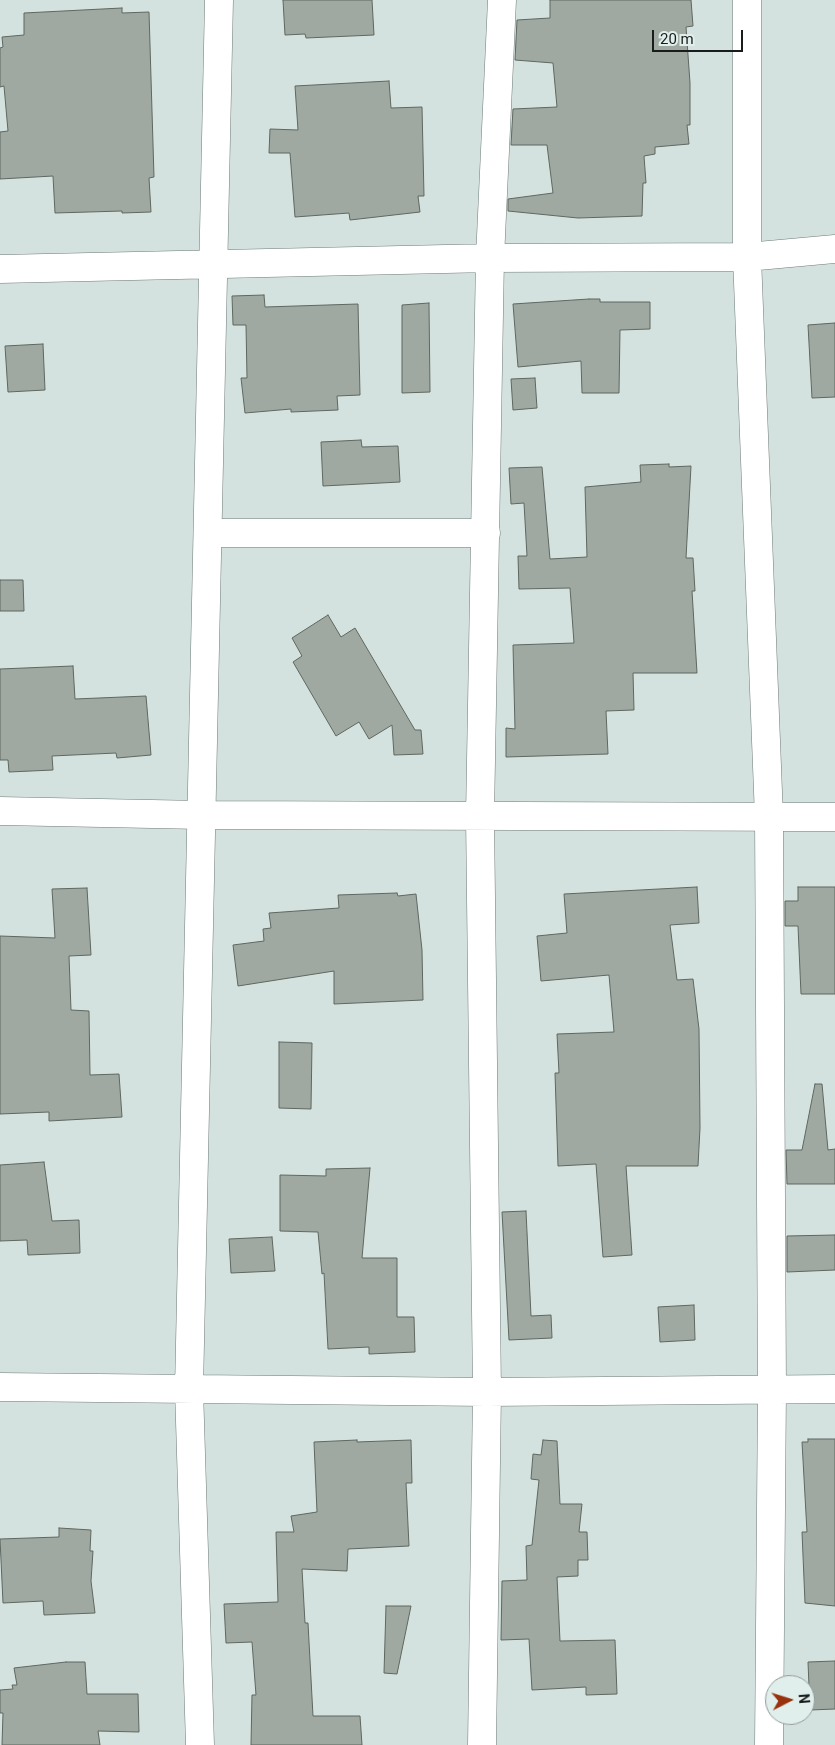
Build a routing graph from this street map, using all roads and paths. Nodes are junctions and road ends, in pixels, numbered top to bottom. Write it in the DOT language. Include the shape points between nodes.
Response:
graph roads {
  1 [pos="220,0"];
  2 [pos="502,0"];
  3 [pos="747,0"];
  4 [pos="835,249"];
  5 [pos="747,257"];
  6 [pos="490,258"];
  7 [pos="215,265"];
  8 [pos="0,269"];
  9 [pos="208,533"];
  10 [pos="486,533"];
  11 [pos="0,811"];
  12 [pos="202,815"];
  13 [pos="480,816"];
  14 [pos="769,817"];
  15 [pos="835,817"];
  16 [pos="0,1387"];
  17 [pos="189,1389"];
  18 [pos="835,1389"];
  19 [pos="772,1390"];
  20 [pos="487,1392"];
  21 [pos="200,1745"];
  22 [pos="482,1745"];
  23 [pos="769,1745"];
  1 -- 7 [label="street"];
  2 -- 6 [label="street"];
  3 -- 5 [label="street"];
  4 -- 5 [label="street"];
  5 -- 6 [label="street"];
  5 -- 14 [label="street"];
  6 -- 7 [label="street"];
  6 -- 10 [label="street"];
  7 -- 8 [label="street"];
  7 -- 9 [label="street"];
  9 -- 10 [label="street"];
  9 -- 12 [label="street"];
  10 -- 13 [label="street"];
  11 -- 12 [label="street"];
  12 -- 13 [label="street"];
  12 -- 17 [label="street"];
  13 -- 14 [label="street"];
  13 -- 20 [label="street"];
  14 -- 15 [label="street"];
  14 -- 19 [label="street"];
  16 -- 17 [label="street"];
  17 -- 20 [label="street"];
  17 -- 21 [label="street"];
  18 -- 19 [label="street"];
  19 -- 20 [label="street"];
  19 -- 23 [label="street"];
  20 -- 22 [label="street"];
}
